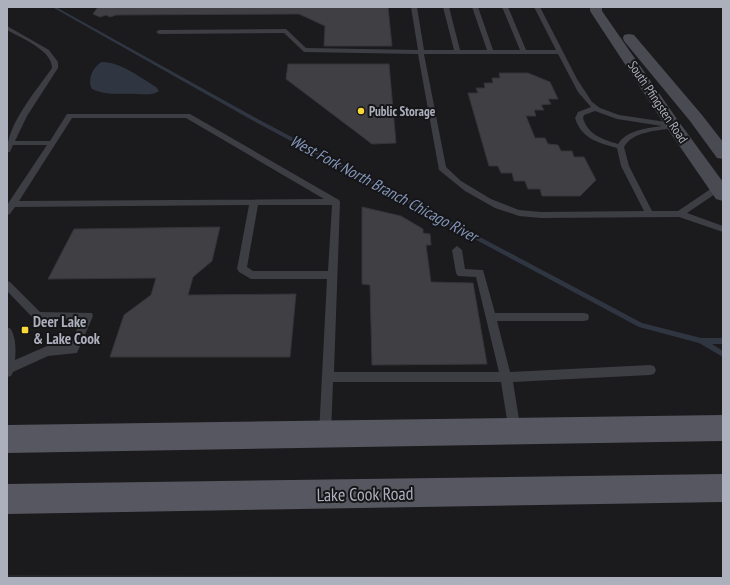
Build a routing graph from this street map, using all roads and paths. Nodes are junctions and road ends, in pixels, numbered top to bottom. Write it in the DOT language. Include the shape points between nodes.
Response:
graph roads {
  1 [pos="414,7"];
  2 [pos="446,7"];
  3 [pos="475,7"];
  4 [pos="505,7"];
  5 [pos="537,7"];
  6 [pos="596,7"];
  7 [pos="601,7"];
  8 [pos="7,28"];
  9 [pos="158,32"];
  10 [pos="421,52"];
  11 [pos="457,52"];
  12 [pos="491,52"];
  13 [pos="524,52"];
  14 [pos="560,52"];
  15 [pos="595,108"];
  16 [pos="673,125"];
  17 [pos="52,143"];
  18 [pos="9,146"];
  19 [pos="620,147"];
  20 [pos="723,154"];
  21 [pos="721,192"];
  22 [pos="254,202"];
  23 [pos="336,202"];
  24 [pos="13,204"];
  25 [pos="7,212"];
  26 [pos="648,213"];
  27 [pos="680,214"];
  28 [pos="723,230"];
  29 [pos="457,250"];
  30 [pos="333,275"];
  31 [pos="8,286"];
  32 [pos="490,316"];
  33 [pos="584,317"];
  34 [pos="7,332"];
  35 [pos="8,370"];
  36 [pos="650,370"];
  37 [pos="506,376"];
  38 [pos="328,377"];
  39 [pos="723,428"];
  40 [pos="516,432"];
  41 [pos="325,434"];
  42 [pos="7,439"];
  43 [pos="723,488"];
  44 [pos="7,499"];
  1 -- 10 [label="lane"];
  2 -- 11 [label="lane"];
  3 -- 12 [label="lane"];
  4 -- 13 [label="lane"];
  5 -- 14 [label="lane"];
  6 -- 16 [label="main road, South Pfingsten Road" via="596,11"];
  7 -- 20 [label="main road, South Pfingsten Road" via="696,118"];
  8 -- 18 [label="lane" via="47,51 55,62 55,68 23,116"];
  9 -- 10 [label="lane" via="286,31 304,50"];
  10 -- 11 [label="lane"];
  10 -- 26 [label="lane" via="442,168 451,177 491,203 520,213"];
  11 -- 12 [label="lane"];
  12 -- 13 [label="lane"];
  13 -- 14 [label="lane"];
  14 -- 15 [label="lane" via="584,96"];
  15 -- 16 [label="lane" via="623,118"];
  15 -- 19 [label="lane" via="581,114 581,126 592,137"];
  16 -- 19 [label="lane" via="626,138"];
  16 -- 21 [label="main road, South Pfingsten Road"];
  17 -- 18 [label="lane"];
  17 -- 23 [label="lane" via="70,116 187,116"];
  17 -- 24 [label="lane"];
  19 -- 26 [label="lane" via="625,166"];
  21 -- 27 [label="lane"];
  22 -- 23 [label="lane"];
  22 -- 24 [label="lane"];
  22 -- 30 [label="lane" via="242,269 251,275"];
  23 -- 30 [label="lane"];
  24 -- 25 [label="lane"];
  26 -- 27 [label="lane"];
  27 -- 28 [label="lane"];
  29 -- 32 [label="lane" via="461,274 480,273"];
  30 -- 38 [label="lane"];
  31 -- 35 [label="lane" via="38,316 88,316 73,350 47,351"];
  32 -- 33 [label="lane"];
  32 -- 37 [label="lane"];
  34 -- 35 [label="lane" via="11,349"];
  36 -- 37 [label="lane"];
  37 -- 38 [label="lane"];
  37 -- 40 [label="lane"];
  38 -- 41 [label="lane"];
  39 -- 40 [label="main road"];
  40 -- 41 [label="main road"];
  41 -- 42 [label="main road"];
  43 -- 44 [label="main road, Lake Cook Road"];
}
